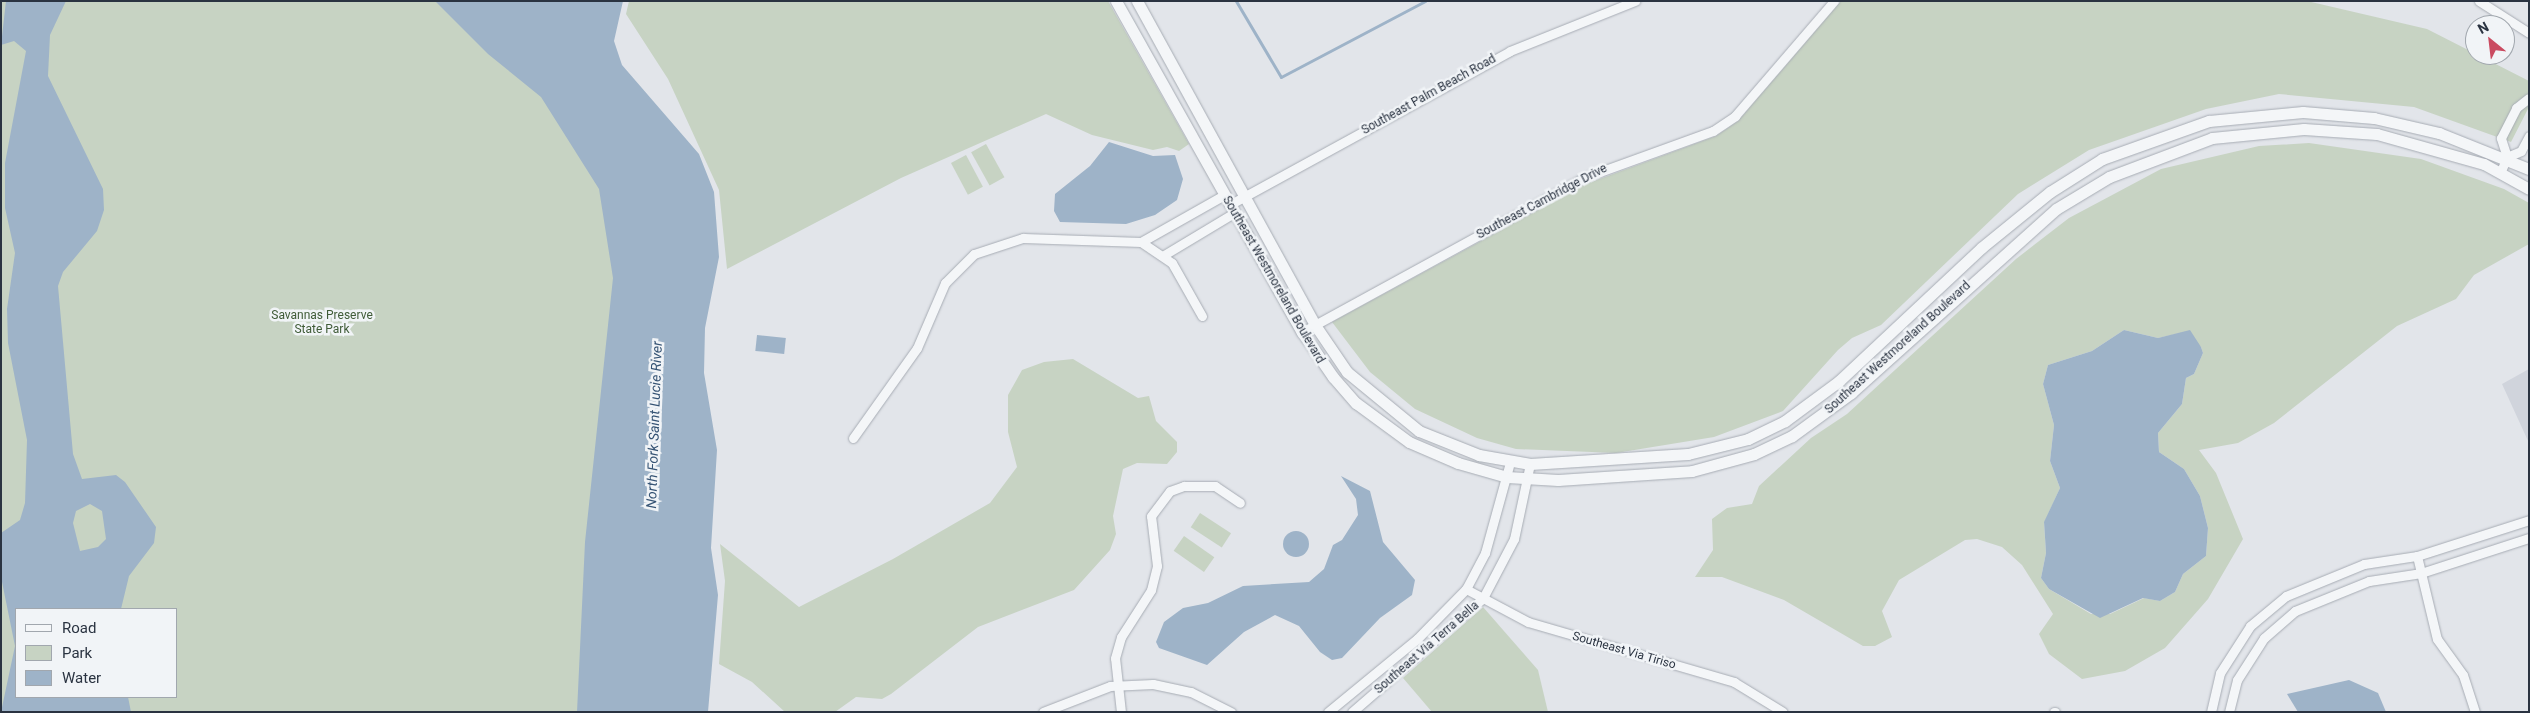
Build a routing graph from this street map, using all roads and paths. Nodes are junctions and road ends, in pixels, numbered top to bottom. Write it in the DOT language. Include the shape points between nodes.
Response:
graph roads {
  1 [pos="1116,1"];
  2 [pos="1137,1"];
  3 [pos="1635,1"];
  4 [pos="1834,1"];
  5 [pos="2479,1"];
  6 [pos="2529,33"];
  7 [pos="2529,98"];
  8 [pos="2529,136"];
  9 [pos="2507,157"];
  10 [pos="2529,169"];
  11 [pos="2500,173"];
  12 [pos="2529,189"];
  13 [pos="1244,196"];
  14 [pos="1229,204"];
  15 [pos="1141,242"];
  16 [pos="1164,255"];
  17 [pos="1202,316"];
  18 [pos="1315,324"];
  19 [pos="1302,332"];
  20 [pos="853,438"];
  21 [pos="1510,462"];
  22 [pos="1530,464"];
  23 [pos="1507,477"];
  24 [pos="1528,479"];
  25 [pos="1240,502"];
  26 [pos="2529,520"];
  27 [pos="2529,538"];
  28 [pos="2417,556"];
  29 [pos="2421,573"];
  30 [pos="1466,589"];
  31 [pos="2286,596"];
  32 [pos="1483,598"];
  33 [pos="2295,611"];
  34 [pos="1118,685"];
  35 [pos="1339,708"];
  36 [pos="1043,712"];
  37 [pos="1121,712"];
  38 [pos="1231,712"];
  39 [pos="1328,712"];
  40 [pos="1352,712"];
  41 [pos="1783,712"];
  42 [pos="2211,712"];
  43 [pos="2229,712"];
  44 [pos="2475,712"];
  1 -- 14 [label="street, Southeast Westmoreland Boulevard"];
  2 -- 13 [label="street, Southeast Westmoreland Boulevard"];
  3 -- 13 [label="street, Southeast Palm Beach Road" via="1510,51"];
  4 -- 18 [label="street, Southeast Cambridge Drive" via="1735,116 1713,131 1583,178"];
  5 -- 6 [label="street"];
  7 -- 9 [label="street" via="2516,108 2502,138"];
  8 -- 9 [label="street" via="2521,151"];
  9 -- 10 [label="street, Southeast Westmoreland Boulevard"];
  9 -- 11 [label="street"];
  9 -- 22 [label="street, Southeast Westmoreland Boulevard" via="2439,133 2374,118 2303,112 2209,120 2102,159 2050,192 1981,248 1840,380 1785,421 1748,439 1688,454"];
  11 -- 12 [label="street, Southeast Westmoreland Boulevard"];
  11 -- 24 [label="street, Southeast Westmoreland Boulevard" via="2484,164 2377,134 2304,130 2212,138 2109,177 2056,210 1851,393 1792,436 1754,454 1692,471"];
  13 -- 14 [label="street, Southeast Palm Beach Road"];
  13 -- 18 [label="street, Southeast Westmoreland Boulevard"];
  14 -- 15 [label="street"];
  14 -- 16 [label="street"];
  14 -- 19 [label="street, Southeast Westmoreland Boulevard"];
  15 -- 16 [label="street"];
  15 -- 20 [label="street" via="1023,238 974,254 945,283 917,348"];
  16 -- 17 [label="street"];
  18 -- 19 [label="street, Southeast Cambridge Drive"];
  18 -- 21 [label="street, Southeast Westmoreland Boulevard" via="1346,372 1394,414 1419,431 1479,455"];
  19 -- 23 [label="street, Southeast Westmoreland Boulevard" via="1333,378 1384,426 1458,464"];
  21 -- 22 [label="street, Southeast Westmoreland Boulevard"];
  21 -- 23 [label="street, Southeast Via Terra Bella"];
  22 -- 24 [label="street, Southeast Via Terra Bella"];
  23 -- 24 [label="street, Southeast Westmoreland Boulevard"];
  23 -- 30 [label="street, Southeast Via Terra Bella" via="1485,553"];
  24 -- 32 [label="street, Southeast Via Terra Bella" via="1514,539"];
  25 -- 34 [label="street" via="1230,493 1202,483 1170,491 1158,505 1151,516 1155,574 1151,590 1121,636 1115,658"];
  26 -- 28 [label="street"];
  27 -- 29 [label="street"];
  28 -- 29 [label="street"];
  28 -- 31 [label="street" via="2364,564"];
  29 -- 33 [label="street" via="2369,581"];
  29 -- 44 [label="street" via="2437,639 2463,675"];
  30 -- 32 [label="street, Southeast Via Tiriso"];
  30 -- 35 [label="street, Southeast Via Terra Bella" via="1417,639"];
  31 -- 33 [label="street"];
  31 -- 42 [label="street" via="2250,626 2220,673"];
  32 -- 40 [label="street, Southeast Via Terra Bella"];
  32 -- 41 [label="street, Southeast Via Tiriso" via="1528,622 1734,682"];
  33 -- 43 [label="street" via="2264,638 2237,680"];
  34 -- 36 [label="street"];
  34 -- 37 [label="street"];
  34 -- 38 [label="street" via="1153,684 1181,690"];
  35 -- 39 [label="street, Southeast Via Terra Bella"];
}
